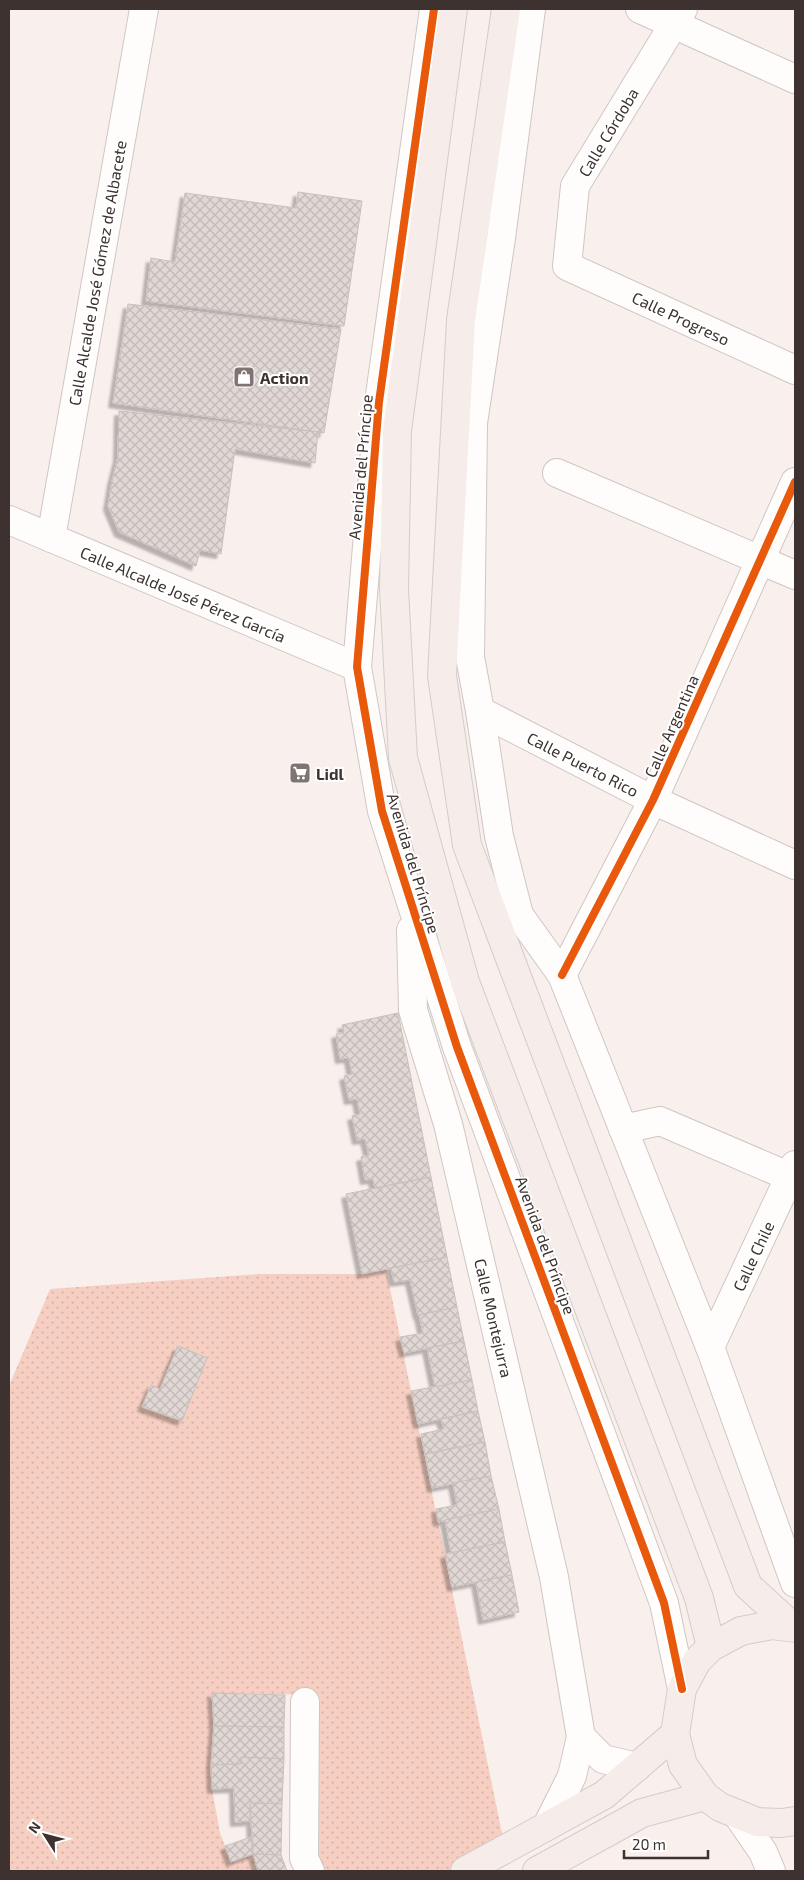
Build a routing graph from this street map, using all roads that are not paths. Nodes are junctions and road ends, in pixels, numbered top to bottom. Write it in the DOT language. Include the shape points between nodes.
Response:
graph roads {
  1 [pos="144,9"];
  2 [pos="434,9"];
  3 [pos="453,9"];
  4 [pos="506,9"];
  5 [pos="531,9"];
  6 [pos="640,9"];
  7 [pos="678,16"];
  8 [pos="795,79"];
  9 [pos="567,266"];
  10 [pos="795,370"];
  11 [pos="557,473"];
  12 [pos="795,482"];
  13 [pos="9,520"];
  14 [pos="50,538"];
  15 [pos="761,559"];
  16 [pos="795,575"];
  17 [pos="357,667"];
  18 [pos="480,712"];
  19 [pos="653,800"];
  20 [pos="795,865"];
  21 [pos="411,901"];
  22 [pos="562,975"];
  23 [pos="623,1129"];
  24 [pos="793,1173"];
  25 [pos="710,1347"];
  26 [pos="795,1583"];
  27 [pos="794,1627"];
  28 [pos="712,1648"];
  29 [pos="682,1689"];
  30 [pos="305,1702"];
  31 [pos="675,1734"];
  32 [pos="581,1737"];
  33 [pos="637,1767"];
  34 [pos="705,1796"];
  35 [pos="737,1814"];
  36 [pos="547,1826"];
  37 [pos="791,1828"];
  38 [pos="310,1871"];
  39 [pos="465,1871"];
  40 [pos="537,1871"];
  41 [pos="772,1871"];
  1 -- 14 [label="street, Calle Alcalde José Gómez de Albacete"];
  2 -- 17 [label="street, Avenida del Príncipe" via="379,402"];
  3 -- 28 [label="main road, Avenida del Príncipe" via="397,431 394,589 403,758 465,982 699,1598"];
  4 -- 27 [label="main road" via="461,320 442,676 467,845 748,1586"];
  5 -- 18 [label="street" via="473,423 470,657"];
  6 -- 7 [label="street"];
  7 -- 8 [label="street"];
  7 -- 9 [label="street, Calle Córdoba" via="575,186"];
  9 -- 10 [label="street, Calle Progreso"];
  11 -- 15 [label="street"];
  12 -- 15 [label="street, Calle Argentina"];
  13 -- 14 [label="street, Calle Alcalde José Pérez García"];
  14 -- 17 [label="street, Calle Alcalde José Pérez García"];
  15 -- 16 [label="street"];
  15 -- 19 [label="street, Calle Argentina"];
  17 -- 21 [label="street, Avenida del Príncipe" via="382,811"];
  18 -- 19 [label="street, Calle Puerto Rico"];
  18 -- 22 [label="street" via="499,836 519,915"];
  19 -- 20 [label="street, Calle Puerto Rico"];
  19 -- 22 [label="street, Calle Argentina"];
  21 -- 29 [label="street, Avenida del Príncipe" via="457,1047 664,1603"];
  21 -- 32 [label="street, Calle Montejurra" via="413,1010 448,1124 554,1577"];
  22 -- 23 [label="street"];
  23 -- 24 [label="street" via="660,1121"];
  23 -- 25 [label="street"];
  24 -- 25 [label="street, Calle Chile"];
  25 -- 26 [label="street"];
  27 -- 28 [label="main road" via="772,1625 741,1631"];
  28 -- 29 [label="main road" via="697,1661"];
  29 -- 31 [label="main road"];
  30 -- 38 [label="street" via="304,1858"];
  31 -- 33 [label="main road"];
  31 -- 34 [label="main road" via="683,1765"];
  32 -- 33 [label="street" via="603,1759"];
  32 -- 36 [label="street" via="572,1776"];
  33 -- 36 [label="main road" via="604,1795"];
  34 -- 35 [label="main road"];
  34 -- 40 [label="main road" via="642,1813"];
  35 -- 37 [label="main road" via="757,1822"];
  35 -- 41 [label="street"];
  36 -- 39 [label="main road"];
}
